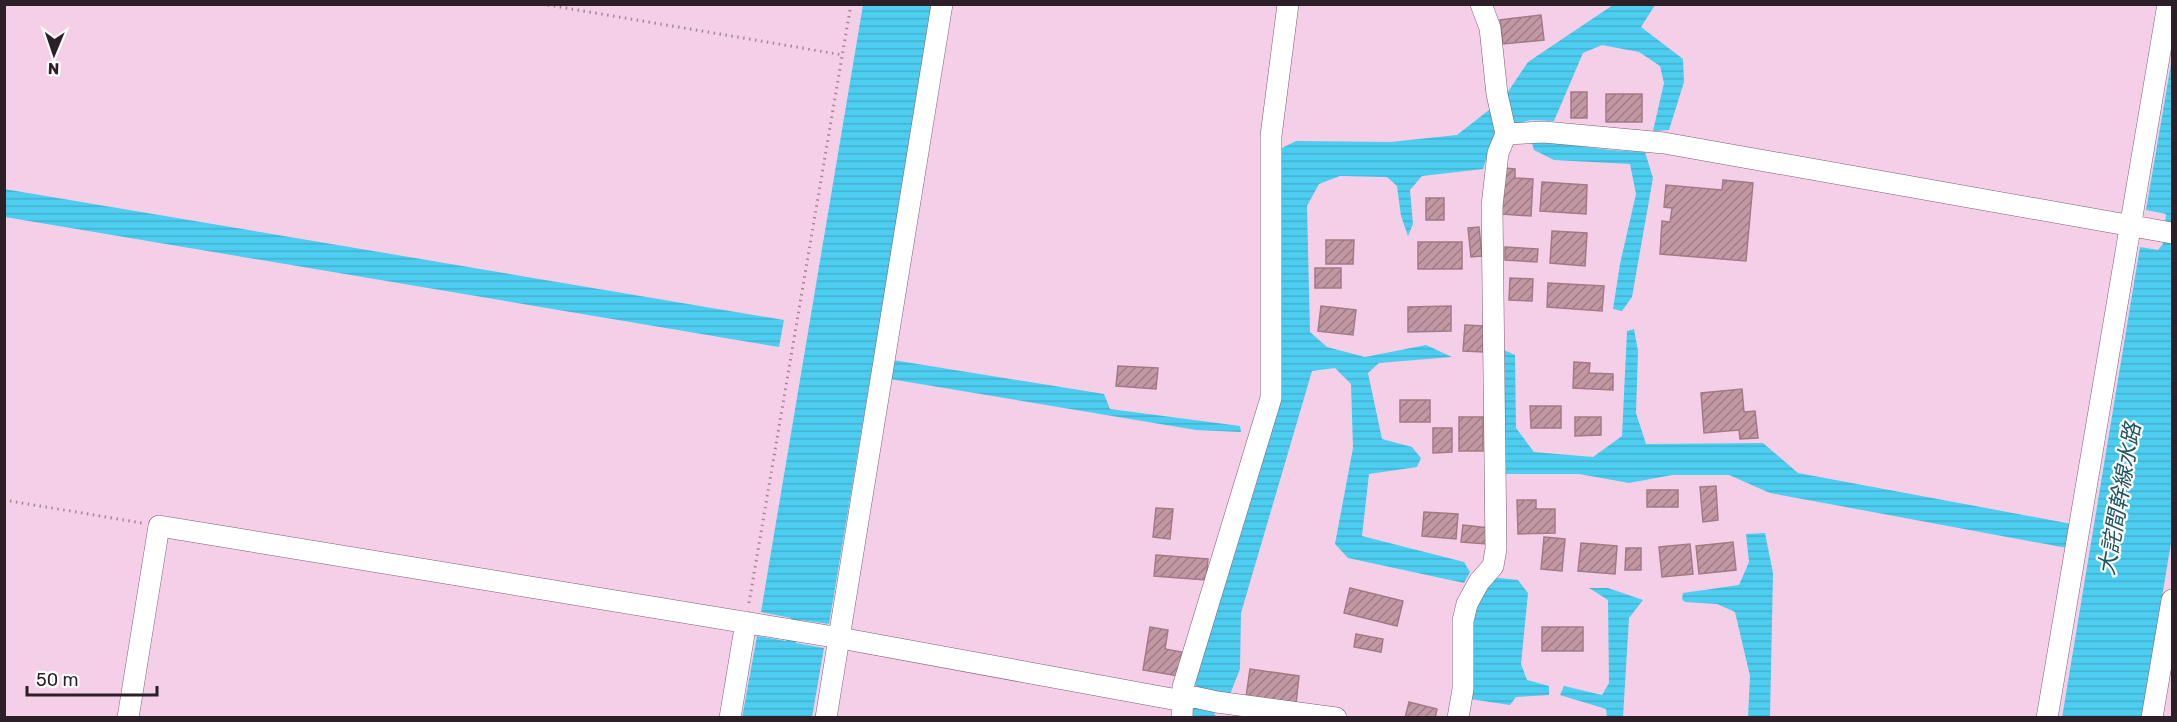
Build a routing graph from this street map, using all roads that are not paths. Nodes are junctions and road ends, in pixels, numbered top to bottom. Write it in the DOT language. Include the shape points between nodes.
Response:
graph roads {
  1 [pos="942,4"];
  2 [pos="1288,4"];
  3 [pos="1481,4"];
  4 [pos="2168,4"];
  5 [pos="1506,134"];
  6 [pos="2131,226"];
  7 [pos="2164,232"];
  8 [pos="2172,600"];
  9 [pos="746,622"];
  10 [pos="840,638"];
  11 [pos="1186,705"];
  12 [pos="128,717"];
  13 [pos="730,717"];
  14 [pos="826,717"];
  15 [pos="1336,717"];
  16 [pos="1458,717"];
  17 [pos="2047,717"];
  18 [pos="2152,717"];
  1 -- 10 [label="street"];
  2 -- 11 [label="street" via="1272,136 1271,398 1183,687"];
  3 -- 5 [label="street" via="1490,28"];
  4 -- 6 [label="street"];
  5 -- 6 [label="street" via="1544,132 1664,143"];
  5 -- 16 [label="street" via="1498,153 1492,206 1496,549 1493,566 1479,582 1462,621 1463,689"];
  6 -- 7 [label="street"];
  6 -- 17 [label="street"];
  8 -- 18 [label="street"];
  9 -- 10 [label="street"];
  9 -- 12 [label="street" via="159,526"];
  9 -- 13 [label="street"];
  10 -- 11 [label="street"];
  10 -- 14 [label="street"];
  11 -- 15 [label="street" via="1217,702"];
}
